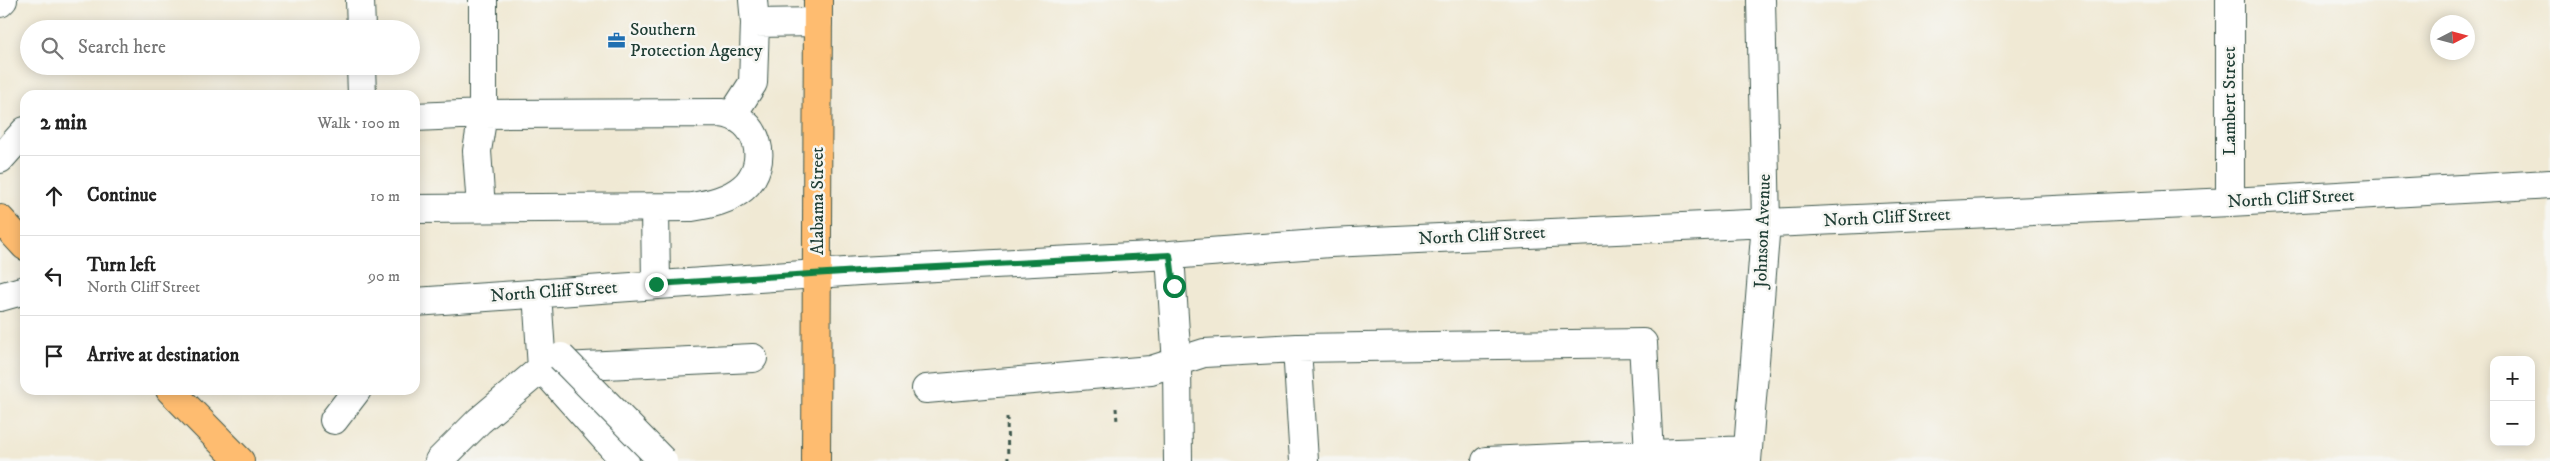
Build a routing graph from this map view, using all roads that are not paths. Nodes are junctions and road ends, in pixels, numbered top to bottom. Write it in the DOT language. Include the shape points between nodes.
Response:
graph roads {
  1 [pos="3,0"];
  2 [pos="360,0"];
  3 [pos="483,0"];
  4 [pos="1762,0"];
  5 [pos="2230,0"];
  6 [pos="0,3"];
  7 [pos="818,11"];
  8 [pos="754,12"];
  9 [pos="361,20"];
  10 [pos="361,75"];
  11 [pos="362,90"];
  12 [pos="483,114"];
  13 [pos="733,114"];
  14 [pos="420,116"];
  15 [pos="20,137"];
  16 [pos="0,159"];
  17 [pos="2550,184"];
  18 [pos="2230,202"];
  19 [pos="420,208"];
  20 [pos="481,208"];
  21 [pos="655,208"];
  22 [pos="0,219"];
  23 [pos="1766,223"];
  24 [pos="20,241"];
  25 [pos="1170,255"];
  26 [pos="818,274"];
  27 [pos="656,284"];
  28 [pos="20,291"];
  29 [pos="537,293"];
  30 [pos="0,297"];
  31 [pos="420,302"];
  32 [pos="1297,348"];
  33 [pos="753,358"];
  34 [pos="552,363"];
  35 [pos="1177,364"];
  36 [pos="926,389"];
  37 [pos="175,395"];
  38 [pos="353,395"];
  39 [pos="334,420"];
  40 [pos="1648,454"];
  41 [pos="1748,456"];
  42 [pos="1618,458"];
  43 [pos="240,461"];
  44 [pos="439,461"];
  45 [pos="625,461"];
  46 [pos="663,461"];
  47 [pos="816,461"];
  48 [pos="1178,461"];
  49 [pos="1304,461"];
  50 [pos="1486,461"];
  1 -- 6 [label="street"];
  2 -- 9 [label="street"];
  3 -- 12 [label="street"];
  4 -- 23 [label="street, Johnson Avenue"];
  5 -- 18 [label="street, Lambert Street"];
  7 -- 8 [label="street"];
  7 -- 26 [label="main road, Alabama Street"];
  8 -- 13 [label="street" via="754,83"];
  10 -- 11 [label="street"];
  12 -- 13 [label="street"];
  12 -- 14 [label="street"];
  12 -- 20 [label="street" via="477,151"];
  13 -- 21 [label="street" via="754,132 758,152 756,169 744,187 715,202 692,207"];
  15 -- 16 [label="street"];
  17 -- 18 [label="street, North Cliff Street"];
  18 -- 23 [label="street, North Cliff Street"];
  19 -- 20 [label="street"];
  20 -- 21 [label="street"];
  21 -- 27 [label="street"];
  22 -- 24 [label="main road"];
  23 -- 25 [label="street, North Cliff Street" via="1330,243"];
  23 -- 41 [label="street, Johnson Avenue"];
  25 -- 26 [label="street, North Cliff Street"];
  25 -- 35 [label="street"];
  26 -- 27 [label="street, North Cliff Street"];
  26 -- 47 [label="main road, Alabama Street"];
  27 -- 29 [label="street, North Cliff Street"];
  28 -- 30 [label="street"];
  29 -- 31 [label="street, North Cliff Street"];
  29 -- 34 [label="street"];
  32 -- 35 [label="street" via="1204,353"];
  32 -- 40 [label="street" via="1643,343"];
  32 -- 49 [label="street"];
  33 -- 34 [label="street"];
  34 -- 44 [label="street" via="480,421"];
  34 -- 45 [label="street"];
  34 -- 46 [label="street, bridge"];
  35 -- 36 [label="street" via="1151,370"];
  35 -- 48 [label="street"];
  37 -- 43 [label="main road"];
  38 -- 39 [label="street"];
  40 -- 41 [label="street"];
  40 -- 42 [label="street"];
  42 -- 50 [label="street"];
}
